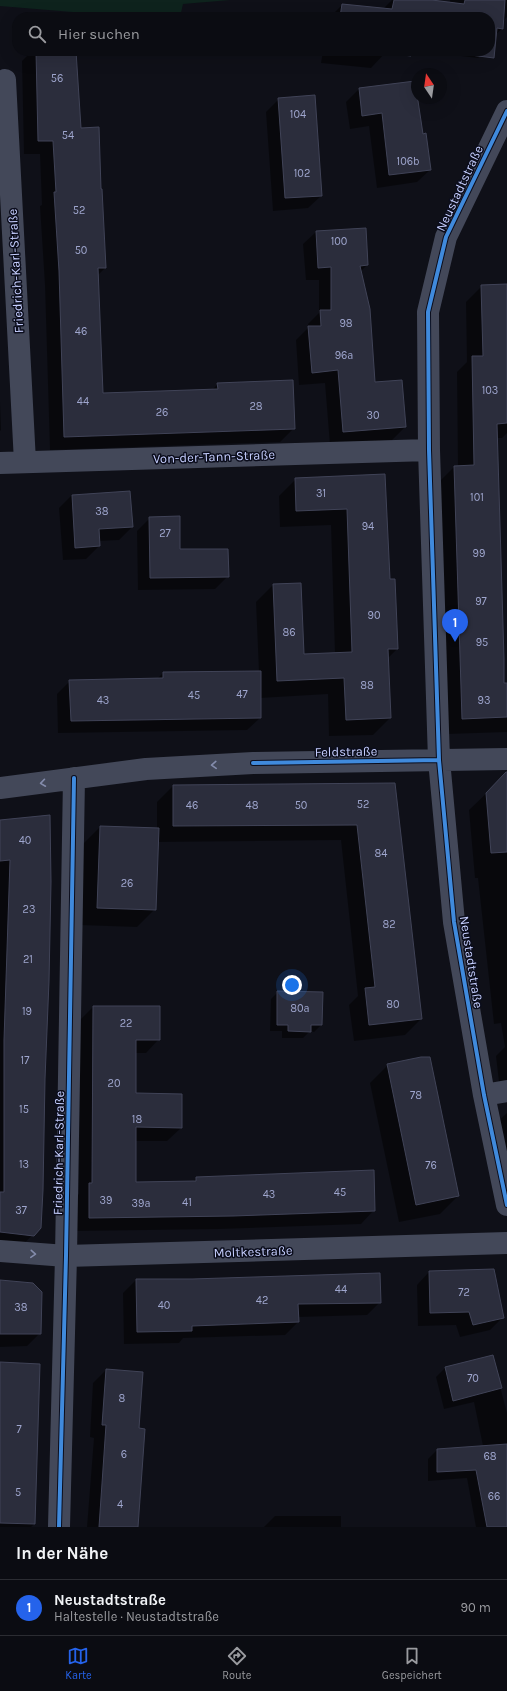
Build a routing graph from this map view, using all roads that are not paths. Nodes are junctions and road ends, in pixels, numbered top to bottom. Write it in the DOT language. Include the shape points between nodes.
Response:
graph roads {
  1 [pos="5,80"];
  2 [pos="507,112"];
  3 [pos="429,450"];
  4 [pos="25,462"];
  5 [pos="0,463"];
  6 [pos="507,759"];
  7 [pos="439,760"];
  8 [pos="74,778"];
  9 [pos="0,788"];
  10 [pos="507,1091"];
  11 [pos="484,1095"];
  12 [pos="507,1205"];
  13 [pos="507,1243"];
  14 [pos="0,1251"];
  15 [pos="66,1256"];
  16 [pos="59,1527"];
  1 -- 4 [label="street, Friedrich-Karl-Straße"];
  2 -- 3 [label="street, Neustadtstraße" via="446,237 428,312"];
  3 -- 4 [label="street, Von-der-Tann-Straße"];
  3 -- 7 [label="street, Neustadtstraße"];
  4 -- 5 [label="street, Von-der-Tann-Straße"];
  6 -- 7 [label="street, Feldstraße"];
  7 -- 8 [label="street, Feldstraße, one-way" via="253,763 146,769"];
  7 -- 11 [label="street, Neustadtstraße" via="454,922"];
  8 -- 9 [label="street, Feldstraße, one-way"];
  8 -- 15 [label="street, Friedrich-Karl-Straße"];
  10 -- 11 [label="street"];
  11 -- 12 [label="street, Neustadtstraße"];
  13 -- 15 [label="street, Moltkestraße"];
  14 -- 15 [label="street, Moltkestraße, one-way"];
  15 -- 16 [label="street, Friedrich-Karl-Straße"];
}
